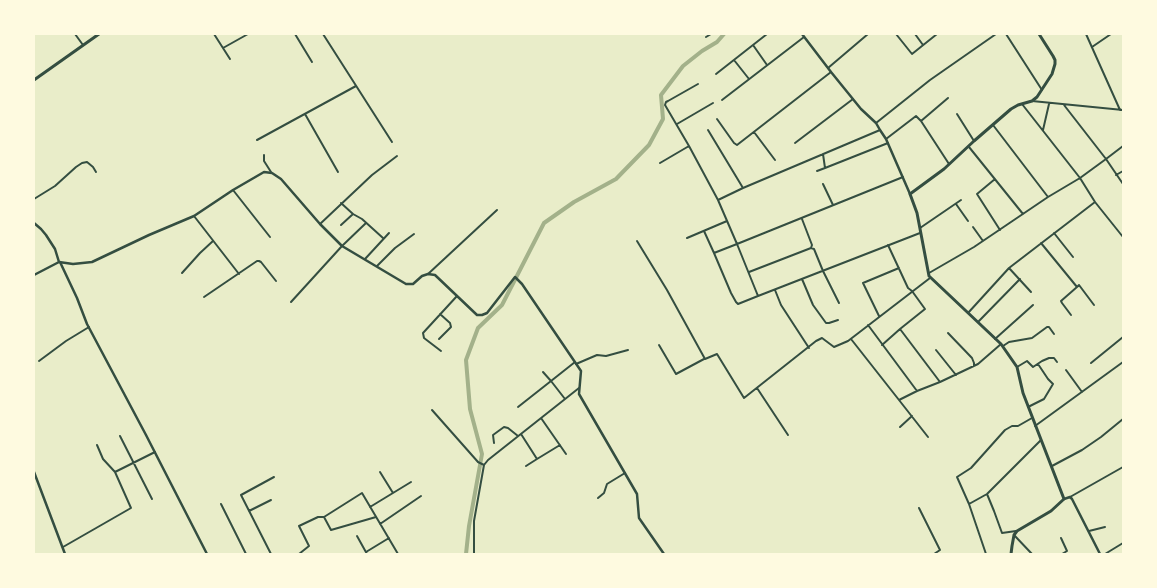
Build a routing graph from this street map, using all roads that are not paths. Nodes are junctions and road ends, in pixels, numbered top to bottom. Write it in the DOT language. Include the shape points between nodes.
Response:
graph roads {
  1 [pos="76,34"];
  2 [pos="99,34"];
  3 [pos="214,34"];
  4 [pos="248,34"];
  5 [pos="295,34"];
  6 [pos="323,34"];
  7 [pos="711,34"];
  8 [pos="767,34"];
  9 [pos="868,34"];
  10 [pos="896,34"];
  11 [pos="915,34"];
  12 [pos="937,34"];
  13 [pos="996,34"];
  14 [pos="1006,34"];
  15 [pos="1039,34"];
  16 [pos="1086,34"];
  17 [pos="1111,34"];
  18 [pos="803,35"];
  19 [pos="706,37"];
  20 [pos="753,45"];
  21 [pos="923,45"];
  22 [pos="84,46"];
  23 [pos="1092,47"];
  24 [pos="223,48"];
  25 [pos="230,59"];
  26 [pos="734,60"];
  27 [pos="312,62"];
  28 [pos="768,65"];
  29 [pos="828,68"];
  30 [pos="831,72"];
  31 [pos="716,74"];
  32 [pos="749,79"];
  33 [pos="34,80"];
  34 [pos="698,84"];
  35 [pos="356,86"];
  36 [pos="1042,90"];
  37 [pos="948,98"];
  38 [pos="853,99"];
  39 [pos="722,100"];
  40 [pos="1032,101"];
  41 [pos="713,103"];
  42 [pos="1022,104"];
  43 [pos="1049,104"];
  44 [pos="1064,105"];
  45 [pos="1121,110"];
  46 [pos="305,114"];
  47 [pos="957,114"];
  48 [pos="717,119"];
  49 [pos="921,122"];
  50 [pos="876,123"];
  51 [pos="676,124"];
  52 [pos="992,124"];
  53 [pos="708,130"];
  54 [pos="880,130"];
  55 [pos="1042,130"];
  56 [pos="754,132"];
  57 [pos="886,139"];
  58 [pos="257,140"];
  59 [pos="974,140"];
  60 [pos="392,142"];
  61 [pos="795,142"];
  62 [pos="888,143"];
  63 [pos="689,146"];
  64 [pos="968,146"];
  65 [pos="1123,146"];
  66 [pos="823,154"];
  67 [pos="264,155"];
  68 [pos="397,156"];
  69 [pos="1106,159"];
  70 [pos="775,160"];
  71 [pos="660,163"];
  72 [pos="949,164"];
  73 [pos="825,168"];
  74 [pos="817,170"];
  75 [pos="1123,171"];
  76 [pos="96,172"];
  77 [pos="338,172"];
  78 [pos="272,173"];
  79 [pos="1116,175"];
  80 [pos="903,177"];
  81 [pos="1080,178"];
  82 [pos="995,179"];
  83 [pos="824,184"];
  84 [pos="1123,184"];
  85 [pos="743,188"];
  86 [pos="233,190"];
  87 [pos="910,194"];
  88 [pos="1048,198"];
  89 [pos="34,199"];
  90 [pos="718,200"];
  91 [pos="961,200"];
  92 [pos="1095,202"];
  93 [pos="341,203"];
  94 [pos="956,204"];
  95 [pos="833,205"];
  96 [pos="497,210"];
  97 [pos="353,214"];
  98 [pos="1023,214"];
  99 [pos="194,216"];
  100 [pos="802,218"];
  101 [pos="727,221"];
  102 [pos="968,221"];
  103 [pos="34,223"];
  104 [pos="366,223"];
  105 [pos="320,224"];
  106 [pos="341,225"];
  107 [pos="973,227"];
  108 [pos="919,228"];
  109 [pos="1000,230"];
  110 [pos="704,231"];
  111 [pos="389,233"];
  112 [pos="920,233"];
  113 [pos="1054,233"];
  114 [pos="414,234"];
  115 [pos="270,237"];
  116 [pos="1123,237"];
  117 [pos="383,238"];
  118 [pos="687,238"];
  119 [pos="637,240"];
  120 [pos="213,241"];
  121 [pos="983,241"];
  122 [pos="1041,243"];
  123 [pos="737,244"];
  124 [pos="888,245"];
  125 [pos="342,246"];
  126 [pos="811,248"];
  127 [pos="714,253"];
  128 [pos="1073,257"];
  129 [pos="365,260"];
  130 [pos="60,262"];
  131 [pos="377,266"];
  132 [pos="898,268"];
  133 [pos="1009,268"];
  134 [pos="823,271"];
  135 [pos="749,272"];
  136 [pos="182,273"];
  137 [pos="239,274"];
  138 [pos="428,274"];
  139 [pos="928,274"];
  140 [pos="34,275"];
  141 [pos="930,278"];
  142 [pos="802,279"];
  143 [pos="1020,279"];
  144 [pos="276,281"];
  145 [pos="1076,287"];
  146 [pos="775,290"];
  147 [pos="912,291"];
  148 [pos="1031,292"];
  149 [pos="458,296"];
  150 [pos="758,296"];
  151 [pos="204,297"];
  152 [pos="292,302"];
  153 [pos="839,303"];
  154 [pos="1033,305"];
  155 [pos="1094,305"];
  156 [pos="968,313"];
  157 [pos="440,314"];
  158 [pos="1071,315"];
  159 [pos="879,316"];
  160 [pos="838,320"];
  161 [pos="978,322"];
  162 [pos="868,325"];
  163 [pos="89,327"];
  164 [pos="900,329"];
  165 [pos="948,333"];
  166 [pos="1054,334"];
  167 [pos="1123,337"];
  168 [pos="439,339"];
  169 [pos="850,339"];
  170 [pos="995,339"];
  171 [pos="659,345"];
  172 [pos="882,345"];
  173 [pos="1002,345"];
  174 [pos="809,348"];
  175 [pos="628,350"];
  176 [pos="936,350"];
  177 [pos="441,351"];
  178 [pos="705,359"];
  179 [pos="39,362"];
  180 [pos="1057,362"];
  181 [pos="1091,362"];
  182 [pos="1123,362"];
  183 [pos="576,363"];
  184 [pos="1038,364"];
  185 [pos="974,366"];
  186 [pos="1017,367"];
  187 [pos="1066,370"];
  188 [pos="543,372"];
  189 [pos="956,375"];
  190 [pos="550,381"];
  191 [pos="940,382"];
  192 [pos="580,388"];
  193 [pos="757,388"];
  194 [pos="917,390"];
  195 [pos="1082,392"];
  196 [pos="565,399"];
  197 [pos="899,400"];
  198 [pos="518,407"];
  199 [pos="1028,407"];
  200 [pos="432,410"];
  201 [pos="912,416"];
  202 [pos="541,418"];
  203 [pos="1032,418"];
  204 [pos="1123,419"];
  205 [pos="1035,426"];
  206 [pos="900,427"];
  207 [pos="521,434"];
  208 [pos="788,435"];
  209 [pos="120,436"];
  210 [pos="518,436"];
  211 [pos="928,436"];
  212 [pos="1041,440"];
  213 [pos="494,443"];
  214 [pos="560,445"];
  215 [pos="97,446"];
  216 [pos="155,452"];
  217 [pos="566,454"];
  218 [pos="537,459"];
  219 [pos="134,463"];
  220 [pos="483,465"];
  221 [pos="526,466"];
  222 [pos="1051,467"];
  223 [pos="1123,467"];
  224 [pos="34,472"];
  225 [pos="115,472"];
  226 [pos="380,472"];
  227 [pos="625,473"];
  228 [pos="274,477"];
  229 [pos="411,482"];
  230 [pos="393,493"];
  231 [pos="987,494"];
  232 [pos="421,496"];
  233 [pos="1070,496"];
  234 [pos="598,498"];
  235 [pos="152,499"];
  236 [pos="1064,499"];
  237 [pos="271,500"];
  238 [pos="221,504"];
  239 [pos="969,504"];
  240 [pos="370,507"];
  241 [pos="919,508"];
  242 [pos="249,511"];
  243 [pos="324,517"];
  244 [pos="376,517"];
  245 [pos="380,524"];
  246 [pos="1105,527"];
  247 [pos="1089,531"];
  248 [pos="1017,532"];
  249 [pos="1014,535"];
  250 [pos="357,536"];
  251 [pos="389,538"];
  252 [pos="1060,538"];
  253 [pos="1123,543"];
  254 [pos="62,548"];
  255 [pos="367,553"];
  256 [pos="1100,553"];
  257 [pos="65,554"];
  258 [pos="207,554"];
  259 [pos="246,554"];
  260 [pos="271,554"];
  261 [pos="299,554"];
  262 [pos="398,554"];
  263 [pos="474,554"];
  264 [pos="664,554"];
  265 [pos="934,554"];
  266 [pos="986,554"];
  267 [pos="1011,554"];
  268 [pos="1032,554"];
  269 [pos="1062,554"];
  270 [pos="1095,554"];
  271 [pos="1105,554"];
  1 -- 22 [label="street"];
  2 -- 22 [label="main road"];
  3 -- 24 [label="street"];
  4 -- 24 [label="street"];
  5 -- 27 [label="street"];
  6 -- 35 [label="street"];
  7 -- 19 [label="street"];
  8 -- 20 [label="street"];
  9 -- 29 [label="street"];
  10 -- 21 [label="street" via="912,54"];
  11 -- 21 [label="street"];
  12 -- 21 [label="street"];
  13 -- 50 [label="street" via="930,80"];
  14 -- 36 [label="street"];
  15 -- 36 [label="main road" via="1055,60 1052,74"];
  16 -- 23 [label="street"];
  17 -- 23 [label="street"];
  18 -- 28 [label="street"];
  18 -- 29 [label="street"];
  20 -- 26 [label="street"];
  20 -- 28 [label="street"];
  22 -- 33 [label="main road"];
  23 -- 45 [label="street"];
  24 -- 25 [label="street"];
  26 -- 31 [label="street"];
  26 -- 32 [label="street"];
  28 -- 32 [label="street"];
  29 -- 30 [label="street"];
  30 -- 38 [label="street"];
  30 -- 56 [label="street"];
  32 -- 39 [label="street"];
  34 -- 51 [label="street" via="666,102 665,106"];
  35 -- 46 [label="street"];
  35 -- 60 [label="street"];
  36 -- 40 [label="main road"];
  37 -- 49 [label="street"];
  38 -- 50 [label="street"];
  38 -- 61 [label="street"];
  40 -- 42 [label="main road"];
  40 -- 43 [label="street"];
  41 -- 51 [label="street"];
  42 -- 52 [label="main road"];
  42 -- 55 [label="street"];
  43 -- 44 [label="street"];
  43 -- 55 [label="street"];
  44 -- 45 [label="street"];
  44 -- 69 [label="street"];
  46 -- 58 [label="street"];
  46 -- 77 [label="street"];
  47 -- 59 [label="street"];
  48 -- 56 [label="street" via="736,145"];
  49 -- 57 [label="street" via="916,116"];
  49 -- 72 [label="street"];
  50 -- 54 [label="street"];
  51 -- 63 [label="street"];
  52 -- 59 [label="main road"];
  52 -- 88 [label="street"];
  53 -- 85 [label="street"];
  54 -- 57 [label="street"];
  54 -- 66 [label="street"];
  55 -- 81 [label="street"];
  56 -- 70 [label="street"];
  57 -- 62 [label="street"];
  59 -- 64 [label="main road"];
  62 -- 73 [label="street"];
  62 -- 80 [label="street"];
  63 -- 71 [label="street"];
  63 -- 90 [label="street"];
  64 -- 72 [label="main road"];
  64 -- 82 [label="street"];
  65 -- 69 [label="street"];
  66 -- 73 [label="street"];
  66 -- 85 [label="street"];
  67 -- 78 [label="street" via="264,161"];
  68 -- 93 [label="street"];
  69 -- 79 [label="street"];
  69 -- 81 [label="street"];
  72 -- 87 [label="main road"];
  73 -- 74 [label="street"];
  75 -- 79 [label="street"];
  76 -- 89 [label="street" via="87,162 82,163 55,186"];
  78 -- 86 [label="street" via="264,172"];
  78 -- 105 [label="street"];
  79 -- 84 [label="street"];
  80 -- 87 [label="street"];
  80 -- 95 [label="street"];
  81 -- 88 [label="street"];
  81 -- 92 [label="street"];
  82 -- 98 [label="street"];
  82 -- 109 [label="street" via="977,194"];
  83 -- 95 [label="street"];
  85 -- 90 [label="street"];
  86 -- 99 [label="street"];
  86 -- 115 [label="street"];
  87 -- 108 [label="main road"];
  88 -- 98 [label="street"];
  90 -- 101 [label="street"];
  91 -- 94 [label="street"];
  92 -- 113 [label="street"];
  92 -- 116 [label="street"];
  93 -- 97 [label="street"];
  93 -- 105 [label="street"];
  94 -- 102 [label="street"];
  94 -- 108 [label="street"];
  95 -- 100 [label="street"];
  96 -- 138 [label="street"];
  97 -- 104 [label="street"];
  97 -- 106 [label="street"];
  98 -- 109 [label="street"];
  99 -- 120 [label="street"];
  99 -- 130 [label="street" via="92,262"];
  100 -- 123 [label="street"];
  100 -- 126 [label="street"];
  101 -- 110 [label="street"];
  101 -- 123 [label="street"];
  103 -- 130 [label="street" via="46,235"];
  104 -- 117 [label="street"];
  104 -- 125 [label="street"];
  105 -- 125 [label="street"];
  107 -- 121 [label="street"];
  108 -- 112 [label="main road"];
  109 -- 121 [label="street"];
  110 -- 118 [label="street"];
  110 -- 127 [label="street"];
  111 -- 117 [label="street"];
  112 -- 124 [label="street"];
  112 -- 139 [label="main road"];
  113 -- 122 [label="street"];
  113 -- 128 [label="street"];
  114 -- 131 [label="street"];
  117 -- 129 [label="street"];
  119 -- 178 [label="street"];
  120 -- 136 [label="street"];
  120 -- 137 [label="street"];
  121 -- 139 [label="street"];
  122 -- 133 [label="street"];
  122 -- 145 [label="street"];
  123 -- 127 [label="street"];
  123 -- 135 [label="street"];
  124 -- 132 [label="street"];
  124 -- 134 [label="street"];
  125 -- 129 [label="street"];
  125 -- 152 [label="street"];
  126 -- 134 [label="street" via="814,249"];
  126 -- 135 [label="street"];
  127 -- 150 [label="street" via="738,304"];
  129 -- 131 [label="street"];
  130 -- 140 [label="street"];
  130 -- 163 [label="street"];
  131 -- 138 [label="street" via="406,284 413,284"];
  132 -- 147 [label="street"];
  132 -- 159 [label="street" via="863,284"];
  133 -- 143 [label="street"];
  133 -- 156 [label="street"];
  134 -- 142 [label="street"];
  134 -- 153 [label="street"];
  135 -- 150 [label="street"];
  137 -- 144 [label="street" via="259,260"];
  137 -- 151 [label="street"];
  138 -- 149 [label="street" via="435,275"];
  139 -- 141 [label="main road"];
  141 -- 147 [label="street"];
  141 -- 156 [label="main road"];
  142 -- 146 [label="street"];
  142 -- 160 [label="street" via="813,305 826,323"];
  143 -- 148 [label="street"];
  143 -- 161 [label="street"];
  145 -- 155 [label="street" via="1079,285"];
  145 -- 158 [label="street" via="1062,301"];
  146 -- 150 [label="street"];
  146 -- 174 [label="street" via="781,306"];
  147 -- 159 [label="street"];
  147 -- 164 [label="street" via="925,309"];
  149 -- 157 [label="street"];
  149 -- 183 [label="street" via="477,314 482,315 487,313 515,277"];
  154 -- 170 [label="street"];
  156 -- 161 [label="main road"];
  157 -- 168 [label="street" via="451,327"];
  157 -- 177 [label="street" via="423,335"];
  159 -- 162 [label="street"];
  161 -- 170 [label="main road"];
  162 -- 169 [label="street"];
  162 -- 172 [label="street"];
  163 -- 179 [label="street"];
  163 -- 216 [label="street"];
  164 -- 172 [label="street"];
  164 -- 191 [label="street"];
  165 -- 185 [label="street" via="972,358"];
  166 -- 173 [label="street" via="1047,327 1032,338"];
  167 -- 181 [label="street"];
  169 -- 174 [label="street" via="834,347 822,338"];
  169 -- 197 [label="street"];
  170 -- 173 [label="main road"];
  171 -- 178 [label="street" via="676,374"];
  172 -- 194 [label="street"];
  173 -- 185 [label="street"];
  173 -- 186 [label="main road"];
  174 -- 193 [label="street"];
  175 -- 183 [label="street" via="606,356 597,355"];
  176 -- 189 [label="street"];
  178 -- 193 [label="street" via="717,354 744,398"];
  180 -- 184 [label="street" via="1052,357"];
  182 -- 195 [label="street"];
  183 -- 190 [label="street"];
  183 -- 192 [label="street" via="581,371"];
  184 -- 186 [label="street" via="1032,367 1027,361"];
  184 -- 199 [label="street" via="1053,384 1044,399"];
  185 -- 189 [label="street"];
  186 -- 199 [label="main road"];
  187 -- 195 [label="street"];
  188 -- 190 [label="street"];
  189 -- 191 [label="street"];
  190 -- 196 [label="street"];
  190 -- 198 [label="street"];
  191 -- 194 [label="street"];
  192 -- 196 [label="street"];
  192 -- 227 [label="street" via="580,394"];
  193 -- 208 [label="street"];
  194 -- 197 [label="street"];
  195 -- 205 [label="street"];
  196 -- 202 [label="street"];
  197 -- 201 [label="street"];
  199 -- 203 [label="main road"];
  200 -- 220 [label="street"];
  201 -- 206 [label="street"];
  201 -- 211 [label="street"];
  202 -- 207 [label="street"];
  202 -- 214 [label="street"];
  203 -- 205 [label="main road"];
  203 -- 239 [label="street" via="1005,430 971,468 957,477"];
  204 -- 222 [label="street" via="1082,450"];
  205 -- 212 [label="main road"];
  207 -- 210 [label="street"];
  207 -- 218 [label="street"];
  209 -- 219 [label="street"];
  210 -- 213 [label="street" via="504,427 493,435"];
  210 -- 220 [label="street"];
  212 -- 222 [label="main road"];
  212 -- 231 [label="street"];
  214 -- 217 [label="street"];
  214 -- 218 [label="street"];
  215 -- 225 [label="street" via="103,459"];
  216 -- 219 [label="street"];
  216 -- 258 [label="street"];
  218 -- 221 [label="street"];
  219 -- 225 [label="street"];
  219 -- 235 [label="street"];
  220 -- 263 [label="street" via="474,521"];
  222 -- 236 [label="main road"];
  223 -- 233 [label="street"];
  224 -- 254 [label="street"];
  225 -- 254 [label="street" via="131,508"];
  226 -- 230 [label="street"];
  227 -- 234 [label="street" via="607,484 604,494"];
  227 -- 264 [label="street" via="637,494 639,518"];
  228 -- 242 [label="street" via="241,495"];
  229 -- 230 [label="street"];
  230 -- 240 [label="street"];
  231 -- 239 [label="street"];
  231 -- 248 [label="street" via="1002,533"];
  232 -- 245 [label="street"];
  233 -- 236 [label="street"];
  233 -- 247 [label="street"];
  236 -- 248 [label="main road" via="1051,511"];
  237 -- 242 [label="street"];
  238 -- 259 [label="street"];
  239 -- 266 [label="street"];
  240 -- 243 [label="street" via="362,493"];
  240 -- 244 [label="street"];
  241 -- 265 [label="street" via="940,550"];
  242 -- 260 [label="street"];
  243 -- 244 [label="street" via="331,530"];
  243 -- 261 [label="street" via="318,517 299,526 309,546"];
  244 -- 245 [label="street"];
  245 -- 251 [label="street"];
  246 -- 247 [label="street"];
  247 -- 256 [label="street"];
  248 -- 249 [label="main road"];
  249 -- 267 [label="main road"];
  249 -- 268 [label="street"];
  250 -- 255 [label="street"];
  251 -- 255 [label="street"];
  251 -- 262 [label="street"];
  252 -- 269 [label="street" via="1067,551"];
  253 -- 271 [label="street"];
  254 -- 257 [label="street"];
  256 -- 270 [label="street"];
}
